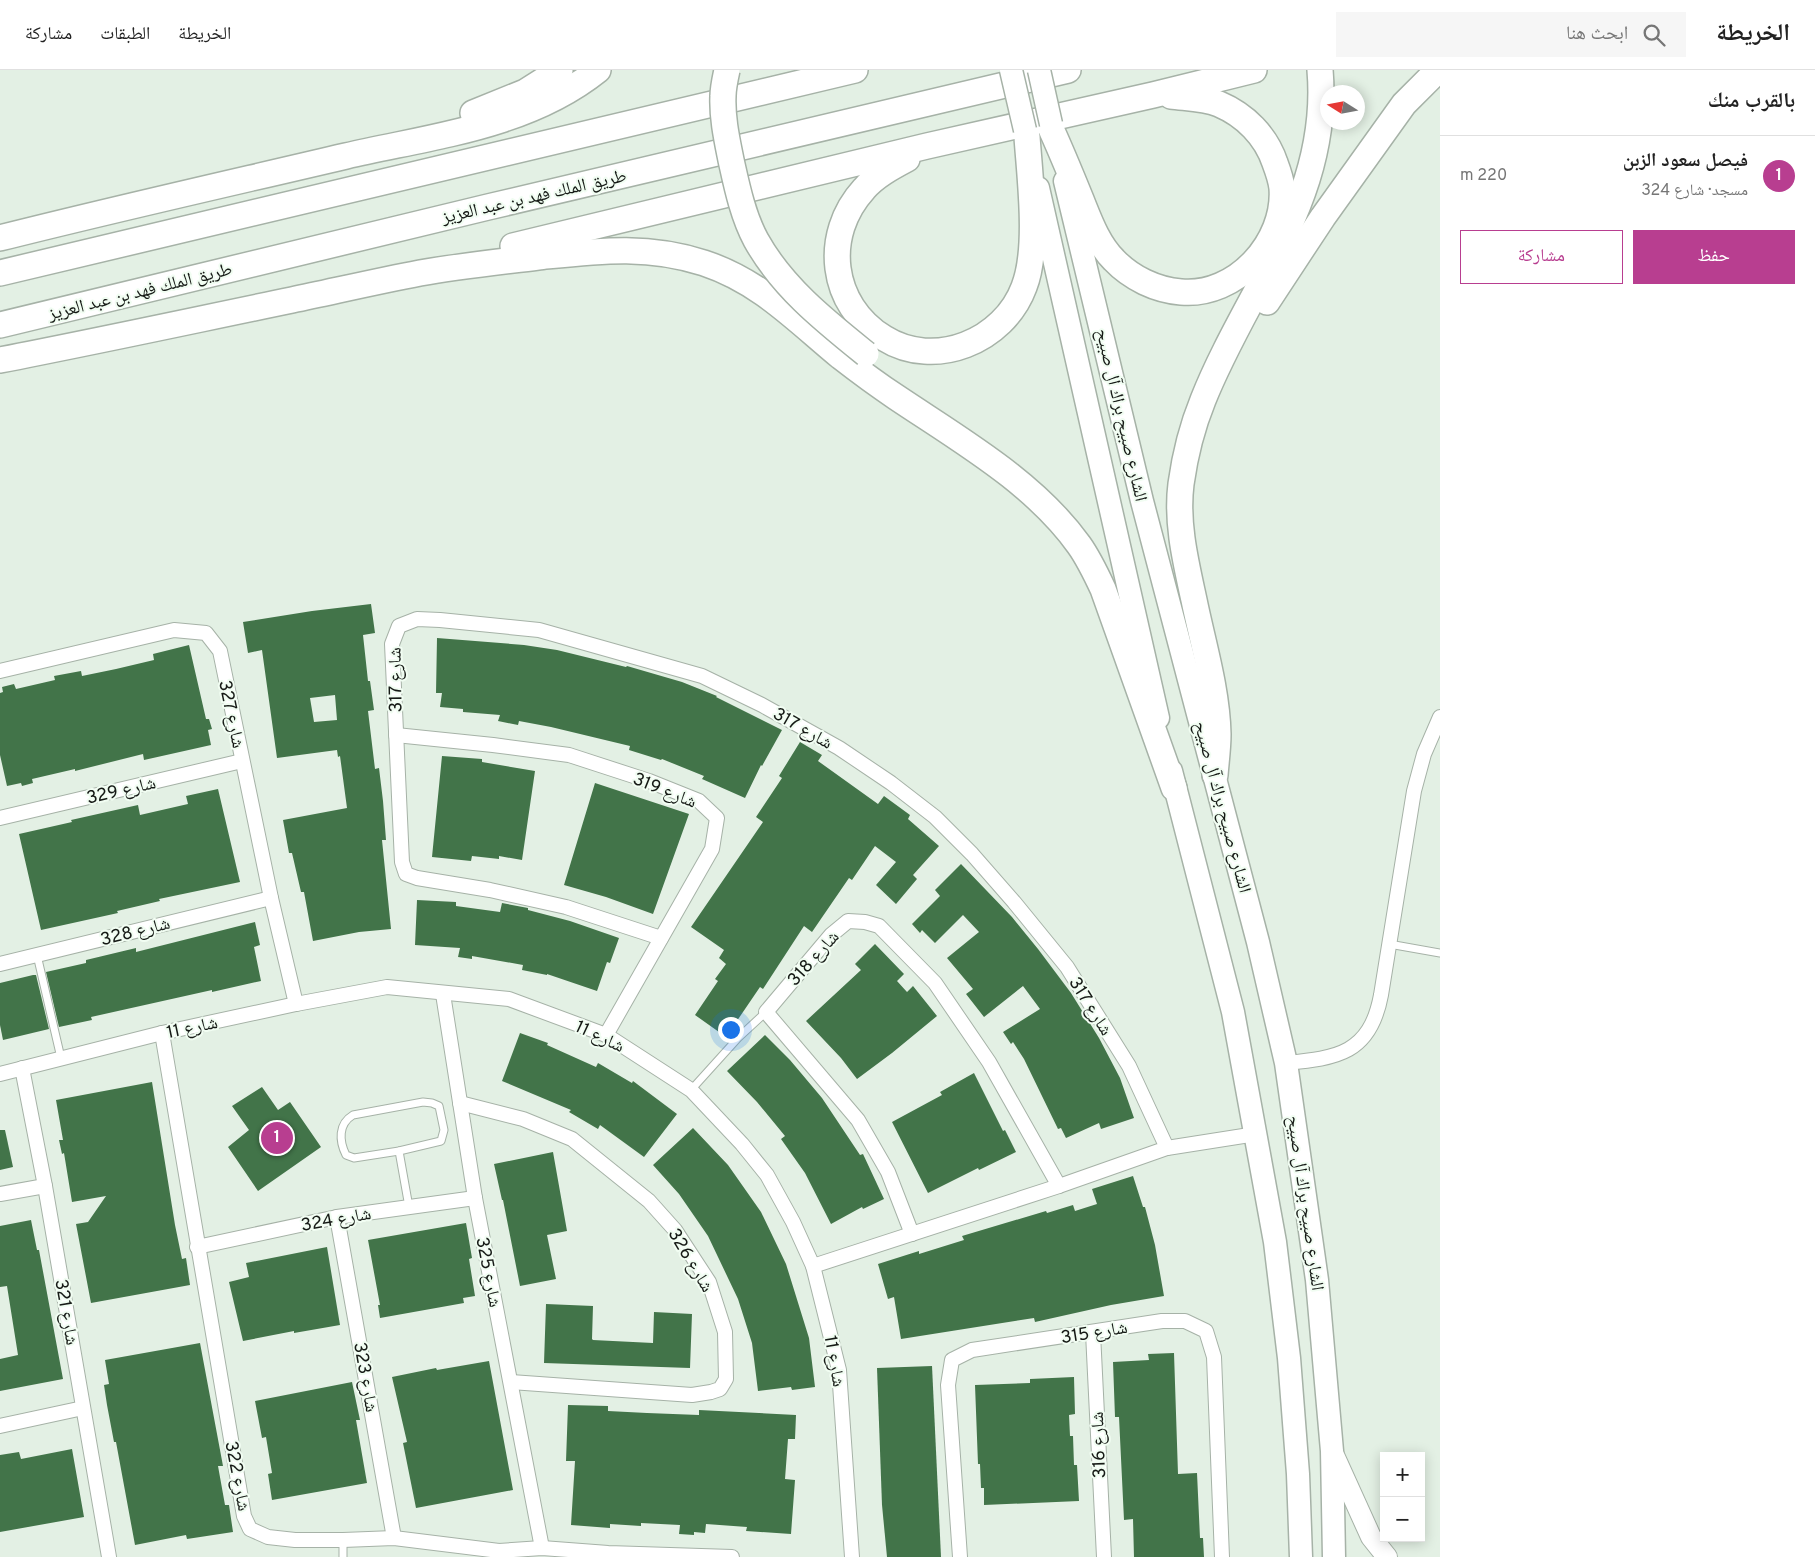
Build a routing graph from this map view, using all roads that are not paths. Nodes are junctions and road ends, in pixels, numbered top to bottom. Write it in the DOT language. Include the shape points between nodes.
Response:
graph roads {
  1 [pos="560,70"];
  2 [pos="598,70"];
  3 [pos="727,70"];
  4 [pos="855,70"];
  5 [pos="1010,70"];
  6 [pos="1039,70"];
  7 [pos="1068,70"];
  8 [pos="1254,70"];
  9 [pos="1320,70"];
  10 [pos="1438,70"];
  11 [pos="1153,95"];
  12 [pos="1052,128"];
  13 [pos="1026,134"];
  14 [pos="927,146"];
  15 [pos="382,147"];
  16 [pos="0,238"];
  17 [pos="422,272"];
  18 [pos="0,273"];
  19 [pos="0,325"];
  20 [pos="0,360"];
  21 [pos="1196,420"];
  22 [pos="981,454"];
  23 [pos="0,671"];
  24 [pos="1440,717"];
  25 [pos="396,735"];
  26 [pos="242,762"];
  27 [pos="1215,775"];
  28 [pos="1174,788"];
  29 [pos="0,818"];
  30 [pos="271,898"];
  31 [pos="661,938"];
  32 [pos="1388,944"];
  33 [pos="1440,953"];
  34 [pos="37,955"];
  35 [pos="0,964"];
  36 [pos="443,994"];
  37 [pos="296,1004"];
  38 [pos="766,1012"];
  39 [pos="162,1033"];
  40 [pos="606,1035"];
  41 [pos="61,1058"];
  42 [pos="1286,1063"];
  43 [pos="22,1068"];
  44 [pos="0,1074"];
  45 [pos="691,1090"];
  46 [pos="460,1103"];
  47 [pos="1256,1134"];
  48 [pos="1167,1148"];
  49 [pos="400,1152"];
  50 [pos="44,1186"];
  51 [pos="1059,1186"];
  52 [pos="0,1194"];
  53 [pos="475,1198"];
  54 [pos="409,1207"];
  55 [pos="337,1217"];
  56 [pos="912,1234"];
  57 [pos="197,1247"];
  58 [pos="813,1266"];
  59 [pos="1093,1333"];
  60 [pos="511,1382"];
  61 [pos="83,1408"];
  62 [pos="0,1426"];
  63 [pos="1332,1451"];
  64 [pos="394,1538"];
  65 [pos="343,1540"];
  66 [pos="542,1548"];
  67 [pos="608,1555"];
  68 [pos="110,1557"];
  69 [pos="343,1557"];
  70 [pos="732,1557"];
  71 [pos="852,1557"];
  72 [pos="960,1557"];
  73 [pos="1104,1557"];
  74 [pos="1222,1557"];
  75 [pos="1301,1557"];
  76 [pos="1334,1557"];
  77 [pos="1387,1557"];
  1 -- 15 [label="highway" via="525,92"];
  2 -- 15 [label="highway" via="569,92 518,115"];
  3 -- 22 [label="highway, bridge" via="722,96 728,146 742,203 756,239 794,291 816,313 914,392"];
  4 -- 18 [label="highway"];
  5 -- 13 [label="main road, الشارع صبيح براك آل صبيح, bridge"];
  6 -- 12 [label="main road, الشارع صبيح براك آل صبيح, bridge"];
  7 -- 19 [label="highway, طريق الملك فهد بن عبد العزيز"];
  8 -- 11 [label="highway"];
  9 -- 21 [label="highway" via="1320,117 1304,191 1294,218 1220,363"];
  10 -- 21 [label="highway" via="1404,104 1323,217 1240,344"];
  11 -- 12 [label="highway" via="1208,101 1240,116 1259,132 1270,149 1280,178 1280,212 1268,244 1243,272 1214,287 1194,292 1158,288 1134,277 1112,258 1093,228"];
  11 -- 14 [label="highway"];
  12 -- 27 [label="main road, الشارع صبيح براك آل صبيح" via="1142,501"];
  13 -- 14 [label="highway" via="1032,209 1031,261 1025,286 1009,314 992,332 966,346 938,351 905,348 884,339 864,323 844,295 836,259 838,239 847,212 865,187"];
  13 -- 28 [label="main road, الشارع صبيح براك آل صبيح"];
  14 -- 17 [label="highway" via="503,249"];
  15 -- 16 [label="highway"];
  17 -- 20 [label="highway"];
  17 -- 22 [label="highway" via="601,250 654,251 705,263 737,277 775,300 876,384"];
  21 -- 27 [label="highway" via="1186,453 1180,521 1216,713"];
  22 -- 28 [label="highway" via="1045,505 1092,565"];
  23 -- 26 [label="street, شارع 327" via="174,630 206,634 220,651"];
  24 -- 32 [label="street" via="1424,754 1414,791"];
  25 -- 31 [label="street, شارع 317" via="402,862 406,874 566,907"];
  25 -- 31 [label="street, شارع 319" via="568,756 649,781 699,801 717,818 712,850"];
  25 -- 48 [label="street, شارع 317" via="392,644 399,626 417,619 539,630 702,676 762,705 839,748 891,783 934,817 972,854 1067,967 1129,1066"];
  26 -- 29 [label="street, شارع 329"];
  26 -- 30 [label="street, شارع 327"];
  27 -- 42 [label="main road, الشارع صبيح براك آل صبيح"];
  28 -- 47 [label="main road, الشارع صبيح براك آل صبيح" via="1233,1012"];
  30 -- 34 [label="street, شارع 328"];
  30 -- 37 [label="street, شارع 327"];
  31 -- 40 [label="street, شارع 319"];
  32 -- 33 [label="lane"];
  32 -- 42 [label="street" via="1378,1010 1363,1038 1351,1048 1323,1060"];
  34 -- 35 [label="street, شارع 328"];
  34 -- 41 [label="lane"];
  36 -- 37 [label="street, شارع 11" via="387,987"];
  36 -- 40 [label="street, شارع 11" via="509,999"];
  36 -- 46 [label="street, شارع 325"];
  37 -- 39 [label="street, شارع 11"];
  38 -- 45 [label="lane"];
  38 -- 51 [label="street, شارع 318" via="831,935 848,921 879,926 940,990 989,1062"];
  38 -- 56 [label="street" via="858,1120 888,1172"];
  39 -- 41 [label="street, شارع 11"];
  39 -- 57 [label="street, شارع 322"];
  40 -- 45 [label="street, شارع 11"];
  41 -- 43 [label="street, شارع 11"];
  42 -- 63 [label="main road, الشارع صبيح براك آل صبيح" via="1317,1280"];
  43 -- 44 [label="street, شارع 11"];
  43 -- 50 [label="street, شارع 321"];
  45 -- 58 [label="street, شارع 11" via="767,1174"];
  46 -- 53 [label="street, شارع 325"];
  46 -- 60 [label="street, شارع 326" via="523,1119 572,1139 649,1201 675,1230 709,1282 725,1332 726,1379 720,1389 711,1392 692,1395"];
  47 -- 48 [label="street"];
  47 -- 75 [label="main road, الشارع صبيح براك آل صبيح" via="1275,1242 1289,1358"];
  48 -- 51 [label="street"];
  49 -- 49 [label="lane" via="441,1141 444,1130 439,1106 423,1102 362,1113 346,1119 342,1125 343,1149 350,1157"];
  49 -- 54 [label="lane"];
  50 -- 52 [label="street"];
  50 -- 61 [label="street, شارع 321"];
  51 -- 56 [label="street"];
  53 -- 54 [label="street, شارع 324"];
  53 -- 60 [label="street, شارع 325"];
  54 -- 55 [label="street, شارع 324"];
  55 -- 57 [label="street, شارع 324"];
  55 -- 64 [label="street, شارع 323"];
  56 -- 58 [label="street"];
  57 -- 65 [label="street, شارع 322" via="244,1516 250,1529 268,1537"];
  58 -- 71 [label="street, شارع 11" via="839,1370"];
  59 -- 72 [label="street, شارع 315" via="972,1350 952,1360 948,1385"];
  59 -- 73 [label="street, شارع 316"];
  59 -- 74 [label="street, شارع 315" via="1162,1321 1185,1321 1206,1331 1214,1357"];
  60 -- 66 [label="street, شارع 325"];
  61 -- 62 [label="street"];
  61 -- 68 [label="street, شارع 321"];
  63 -- 76 [label="main road, الشارع صبيح براك آل صبيح"];
  63 -- 77 [label="street" via="1370,1537"];
  64 -- 65 [label="street, شارع 322"];
  64 -- 66 [label="street, شارع 322" via="499,1551"];
  65 -- 69 [label="lane"];
  66 -- 67 [label="street, شارع 322"];
  67 -- 70 [label="street, شارع 322"];
}
